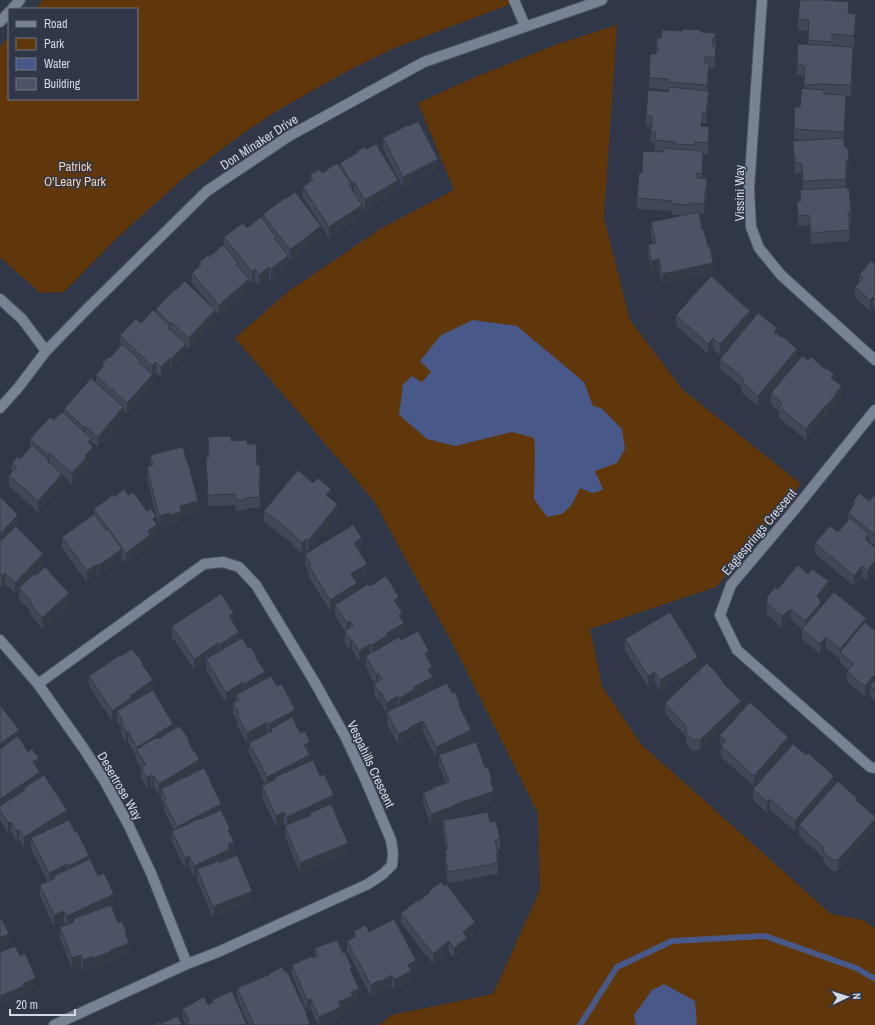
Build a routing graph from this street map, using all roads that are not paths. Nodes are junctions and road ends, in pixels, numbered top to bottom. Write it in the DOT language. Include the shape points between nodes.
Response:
graph roads {
  1 [pos="20,0"];
  2 [pos="514,0"];
  3 [pos="602,0"];
  4 [pos="762,0"];
  5 [pos="13,8"];
  6 [pos="8,13"];
  7 [pos="0,22"];
  8 [pos="525,26"];
  9 [pos="0,299"];
  10 [pos="46,351"];
  11 [pos="875,360"];
  12 [pos="0,408"];
  13 [pos="875,410"];
  14 [pos="0,640"];
  15 [pos="38,684"];
  16 [pos="875,768"];
  17 [pos="187,964"];
  18 [pos="54,1025"];
  1 -- 5 [label="street"];
  2 -- 8 [label="street"];
  3 -- 8 [label="street, Don Minaker Drive"];
  4 -- 11 [label="street, Vissini Way" via="749,189 751,227 759,248 781,275"];
  6 -- 7 [label="street"];
  8 -- 10 [label="street, Don Minaker Drive" via="424,62 289,136 214,186"];
  9 -- 10 [label="street" via="22,318"];
  10 -- 12 [label="street, Don Minaker Drive"];
  13 -- 16 [label="street, Eaglesprings Crescent" via="732,585 720,614 737,650 870,767"];
  14 -- 15 [label="street, Desertrose Way"];
  15 -- 17 [label="street, Desertrose Way" via="104,780 128,824 151,873"];
  15 -- 17 [label="street, Vespahills Crescent" via="204,564 223,562 239,567 256,585 346,738 391,840 392,865 368,884"];
  17 -- 18 [label="street, Vespahills Crescent"];
}
